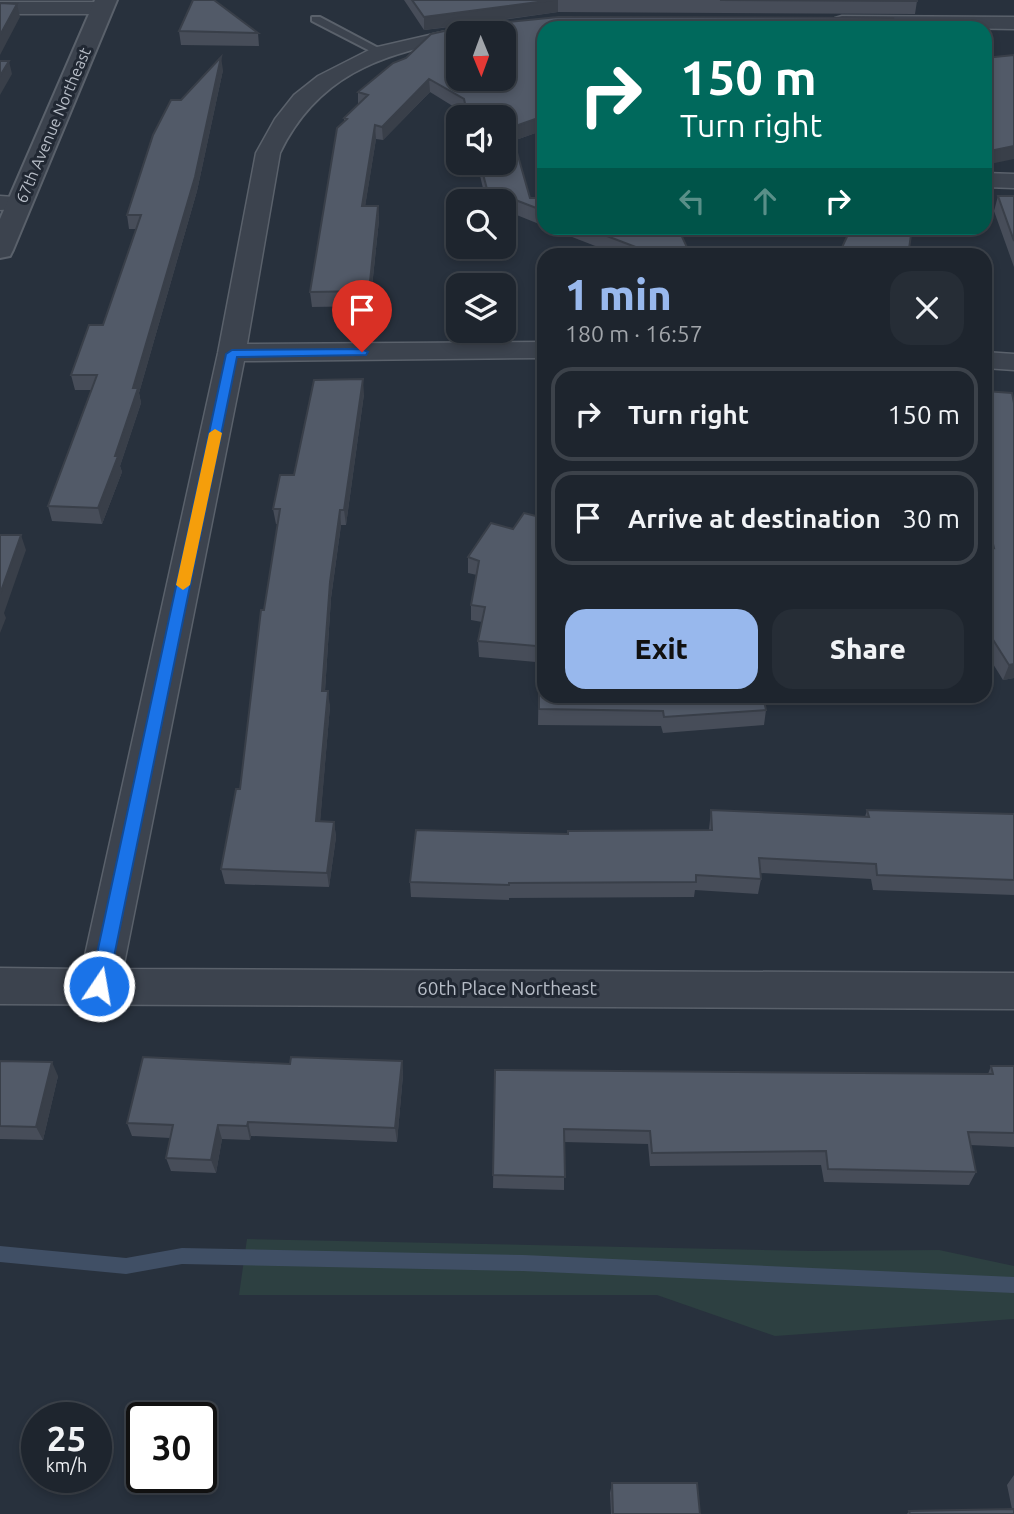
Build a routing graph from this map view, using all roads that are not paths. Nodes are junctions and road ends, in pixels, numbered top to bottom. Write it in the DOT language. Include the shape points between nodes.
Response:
graph roads {
  1 [pos="992,0"];
  2 [pos="105,4"];
  3 [pos="0,8"];
  4 [pos="1014,15"];
  5 [pos="316,19"];
  6 [pos="992,23"];
  7 [pos="1014,23"];
  8 [pos="446,35"];
  9 [pos="380,52"];
  10 [pos="992,180"];
  11 [pos="1014,181"];
  12 [pos="10,203"];
  13 [pos="0,250"];
  14 [pos="537,350"];
  15 [pos="232,354"];
  16 [pos="992,360"];
  17 [pos="1014,362"];
  18 [pos="0,986"];
  19 [pos="99,986"];
  20 [pos="1014,991"];
  1 -- 4 [label="street"];
  2 -- 3 [label="street"];
  2 -- 12 [label="street, 67th Avenue Northeast"];
  5 -- 9 [label="lane"];
  6 -- 7 [label="street"];
  8 -- 9 [label="street"];
  9 -- 15 [label="street" via="338,71 308,92 276,132 268,153"];
  10 -- 11 [label="street"];
  12 -- 13 [label="street, 67th Avenue Northeast"];
  14 -- 15 [label="street"];
  15 -- 19 [label="street"];
  16 -- 17 [label="street"];
  18 -- 19 [label="street, 60th Place Northeast"];
  19 -- 20 [label="street, 60th Place Northeast"];
}
